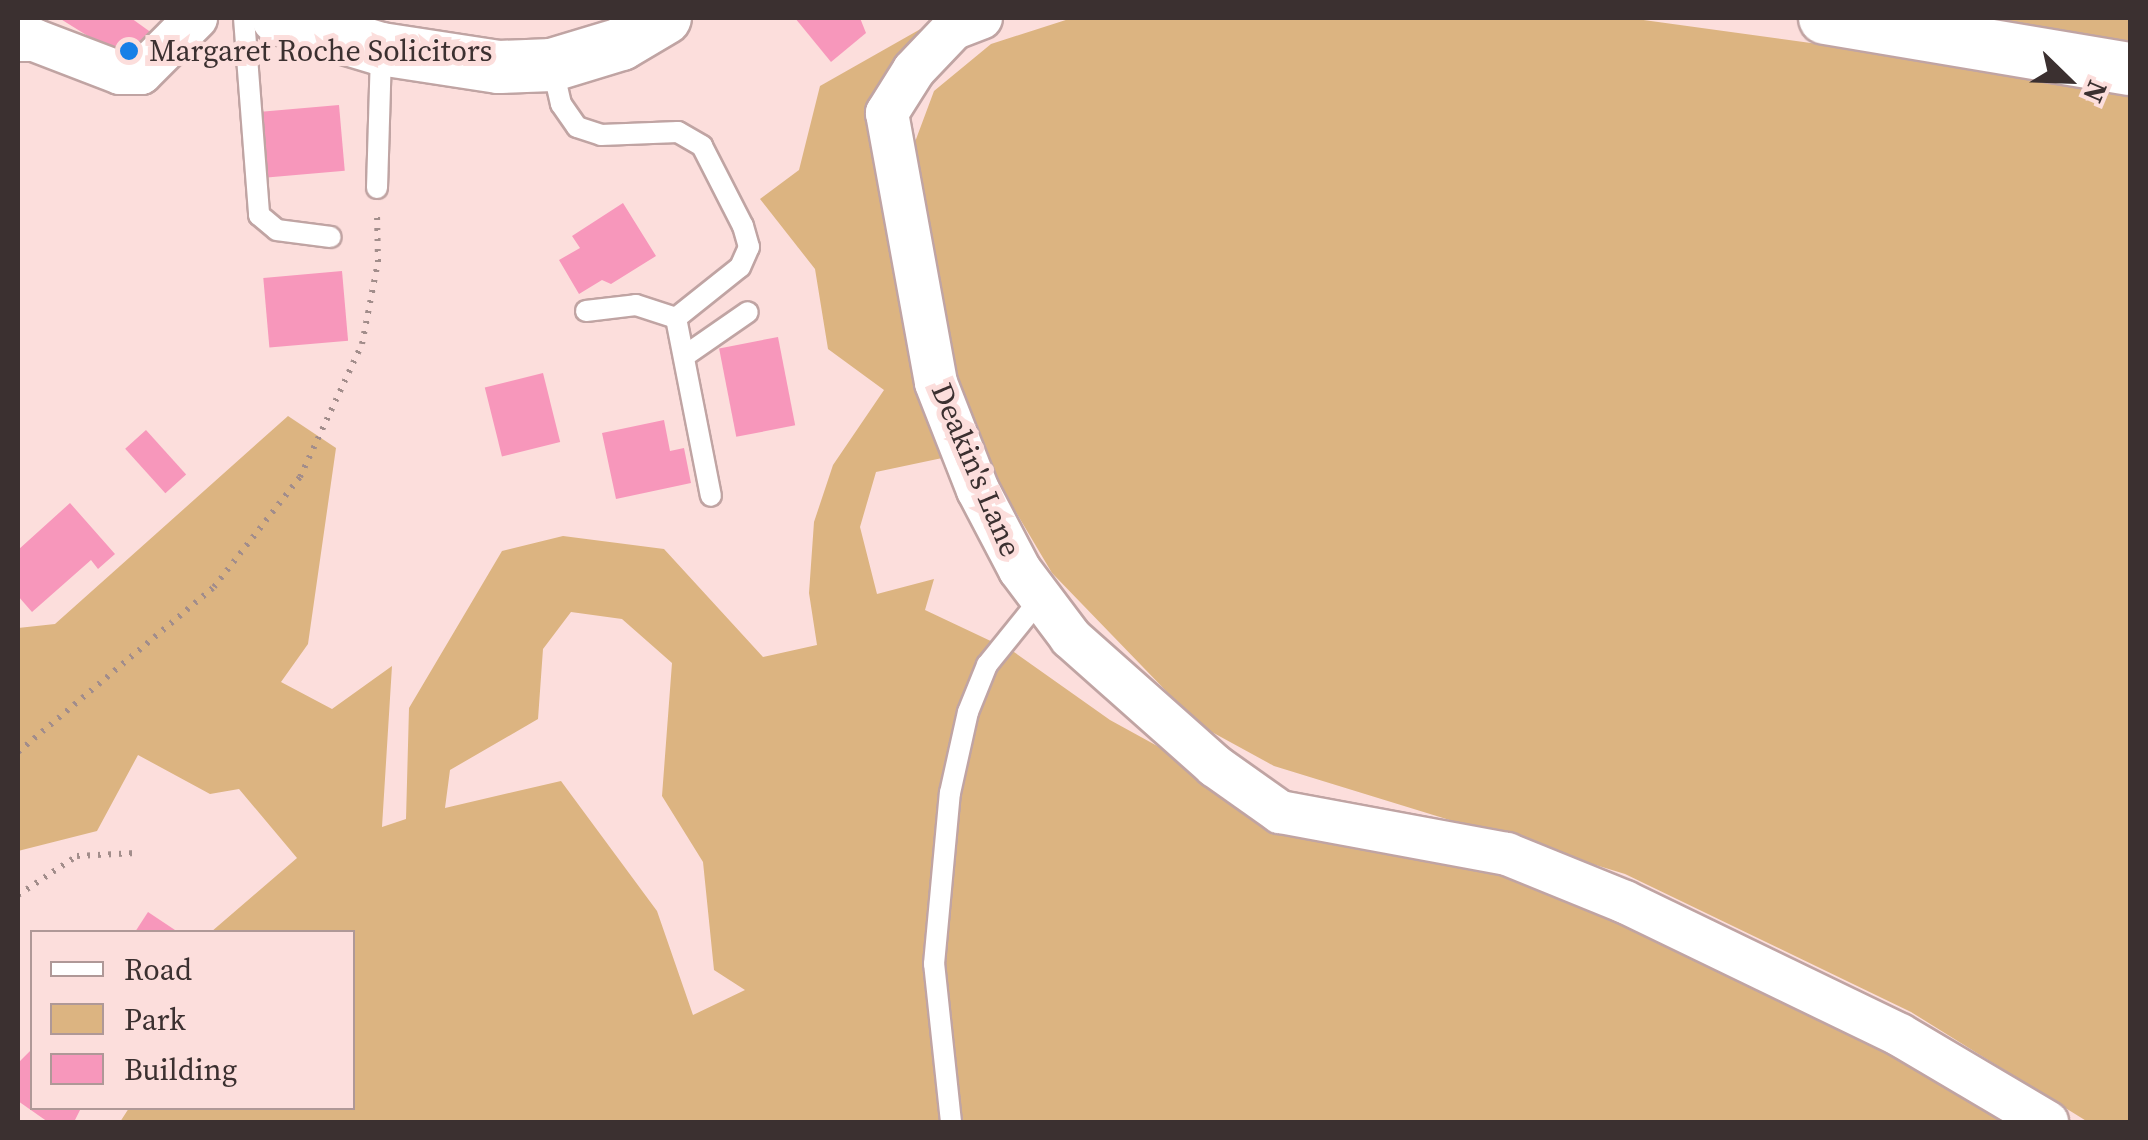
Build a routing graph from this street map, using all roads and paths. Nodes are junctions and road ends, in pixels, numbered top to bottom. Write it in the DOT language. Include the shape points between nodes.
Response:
graph roads {
  1 [pos="196,18"];
  2 [pos="244,18"];
  3 [pos="278,18"];
  4 [pos="665,18"];
  5 [pos="980,18"];
  6 [pos="1825,18"];
  7 [pos="364,36"];
  8 [pos="18,40"];
  9 [pos="552,65"];
  10 [pos="2130,69"];
  11 [pos="377,188"];
  12 [pos="331,237"];
  13 [pos="586,311"];
  14 [pos="748,312"];
  15 [pos="676,318"];
  16 [pos="686,355"];
  17 [pos="711,496"];
  18 [pos="1041,598"];
  19 [pos="18,752"];
  20 [pos="136,853"];
  21 [pos="18,895"];
  22 [pos="951,1122"];
  23 [pos="2046,1122"];
  1 -- 8 [label="street" via="140,72 120,73"];
  2 -- 12 [label="lane" via="259,215 277,230"];
  3 -- 7 [label="street"];
  4 -- 9 [label="street" via="621,44"];
  5 -- 18 [label="street, Deakin's Lane" via="954,29 914,70 887,113 936,383 978,490"];
  6 -- 10 [label="street"];
  7 -- 9 [label="street" via="500,67"];
  7 -- 11 [label="lane"];
  9 -- 15 [label="lane" via="561,104 577,127 602,136 678,132 702,146 743,226 749,247 740,266"];
  11 -- 19 [label="path" via="378,262 362,344 300,477 214,587"];
  13 -- 15 [label="lane" via="636,304"];
  14 -- 16 [label="lane"];
  15 -- 16 [label="lane"];
  16 -- 17 [label="lane"];
  18 -- 22 [label="lane" via="987,665 968,712 950,793 934,964"];
  18 -- 23 [label="street, Deakin's Lane" via="1071,638 1216,766 1280,812 1508,854 1624,902 1900,1035"];
  20 -- 21 [label="path" via="77,856"];
}
